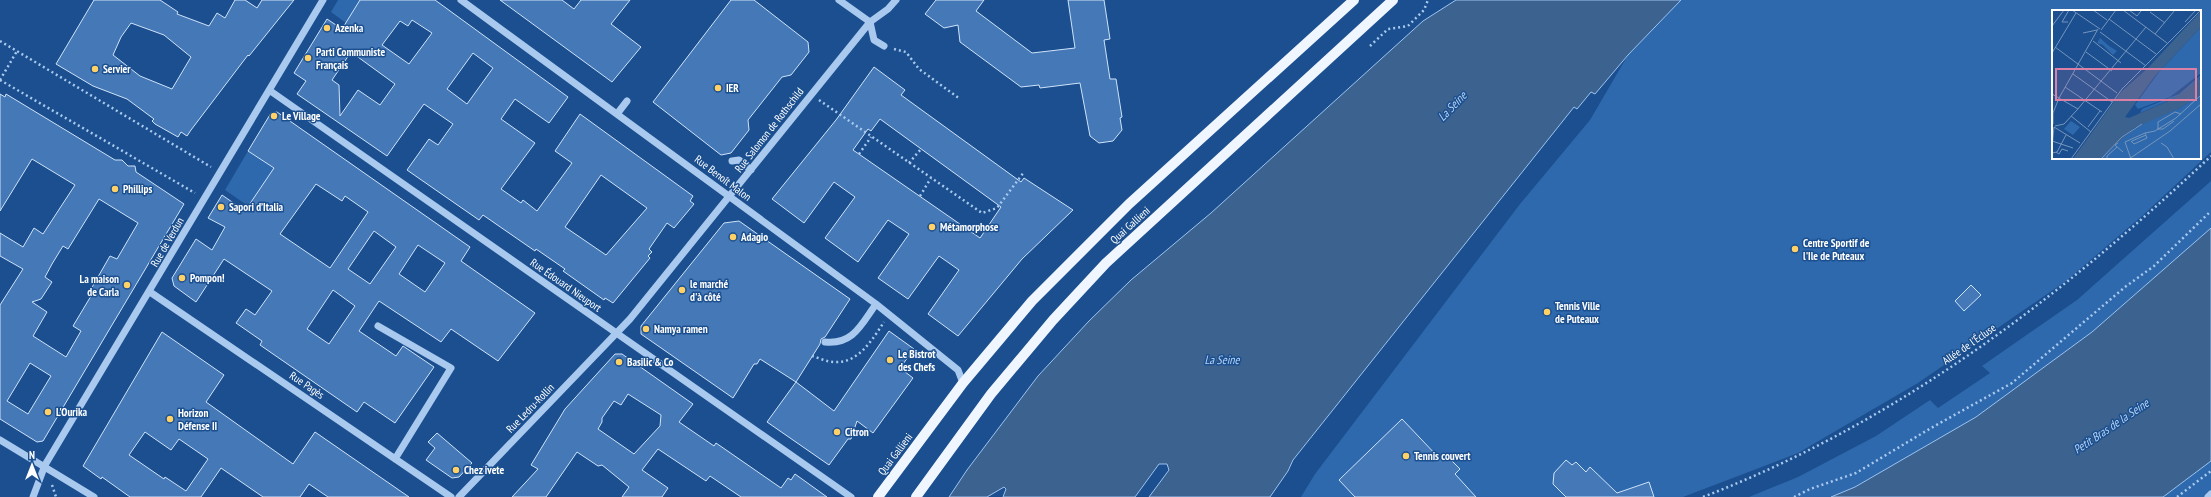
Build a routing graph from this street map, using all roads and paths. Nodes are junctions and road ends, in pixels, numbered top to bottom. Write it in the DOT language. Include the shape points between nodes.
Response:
graph roads {
  1 [pos="323,0"];
  2 [pos="461,0"];
  3 [pos="838,0"];
  4 [pos="896,0"];
  5 [pos="1354,0"];
  6 [pos="1393,0"];
  7 [pos="1428,0"];
  8 [pos="870,22"];
  9 [pos="0,41"];
  10 [pos="884,46"];
  11 [pos="1370,46"];
  12 [pos="17,51"];
  13 [pos="0,80"];
  14 [pos="269,90"];
  15 [pos="811,94"];
  16 [pos="960,99"];
  17 [pos="627,101"];
  18 [pos="617,114"];
  19 [pos="871,137"];
  20 [pos="921,149"];
  21 [pos="859,154"];
  22 [pos="2211,156"];
  23 [pos="732,161"];
  24 [pos="909,163"];
  25 [pos="751,170"];
  26 [pos="221,172"];
  27 [pos="1024,172"];
  28 [pos="932,178"];
  29 [pos="920,196"];
  30 [pos="730,197"];
  31 [pos="205,198"];
  32 [pos="2211,211"];
  33 [pos="150,292"];
  34 [pos="876,304"];
  35 [pos="378,326"];
  36 [pos="617,333"];
  37 [pos="824,342"];
  38 [pos="962,383"];
  39 [pos="0,440"];
  40 [pos="395,459"];
  41 [pos="45,466"];
  42 [pos="2211,471"];
  43 [pos="2211,494"];
  44 [pos="33,497"];
  45 [pos="94,497"];
  46 [pos="451,497"];
  47 [pos="459,497"];
  48 [pos="851,497"];
  49 [pos="878,497"];
  50 [pos="916,497"];
  51 [pos="1703,497"];
  52 [pos="1794,497"];
  53 [pos="2178,497"];
  54 [pos="2208,497"];
  1 -- 14 [label="street, Rue de Verdun"];
  2 -- 18 [label="street, Rue Benoît Malon"];
  3 -- 8 [label="street"];
  4 -- 8 [label="street, Rue Salomon de Rothschild"];
  5 -- 38 [label="main road, Quai Gallieni" via="1129,204 1032,300"];
  6 -- 50 [label="main road, Quai Gallieni" via="1106,263 1053,320 991,394"];
  7 -- 11 [label="path" via="1424,10 1408,26 1388,29"];
  8 -- 10 [label="street" via="874,40"];
  8 -- 15 [label="street, Rue Salomon de Rothschild"];
  9 -- 12 [label="path"];
  10 -- 16 [label="path" via="906,52 919,69"];
  12 -- 13 [label="path"];
  12 -- 26 [label="path" via="173,146"];
  13 -- 31 [label="path"];
  14 -- 26 [label="street, Rue de Verdun"];
  14 -- 36 [label="street, Rue Édouard Nieuport"];
  15 -- 19 [label="path"];
  15 -- 25 [label="street, Rue Salomon de Rothschild"];
  17 -- 18 [label="street"];
  18 -- 30 [label="street, Rue Benoît Malon"];
  19 -- 21 [label="path"];
  19 -- 24 [label="path"];
  20 -- 24 [label="path"];
  22 -- 51 [label="path, Allée de l'Écluse" via="2146,217 2066,285 1933,379 1883,411 1821,445 1771,470"];
  23 -- 25 [label="street" via="739,160"];
  24 -- 28 [label="path"];
  25 -- 30 [label="street, Rue Salomon de Rothschild"];
  26 -- 31 [label="street, Rue de Verdun"];
  27 -- 28 [label="path" via="997,208 982,213"];
  28 -- 29 [label="path"];
  30 -- 34 [label="street, Rue Benoît Malon"];
  30 -- 36 [label="street, Rue Salomon de Rothschild"];
  31 -- 33 [label="street, Rue de Verdun"];
  32 -- 52 [label="path" via="2154,266 2125,287 2012,383 1856,473"];
  33 -- 40 [label="street, Rue Pagès"];
  33 -- 41 [label="street, Rue de Verdun"];
  34 -- 37 [label="street" via="854,334 837,344"];
  34 -- 38 [label="street, Rue Benoît Malon" via="958,370"];
  35 -- 40 [label="street" via="451,368"];
  36 -- 47 [label="street, Rue Ledru-Rollin"];
  36 -- 48 [label="street, Rue Édouard Nieuport"];
  38 -- 49 [label="main road, Quai Gallieni"];
  39 -- 41 [label="street"];
  40 -- 46 [label="street, Rue Pagès"];
  41 -- 44 [label="street, Rue de Verdun"];
  41 -- 45 [label="street"];
  42 -- 53 [label="path"];
  43 -- 54 [label="street"];
}
